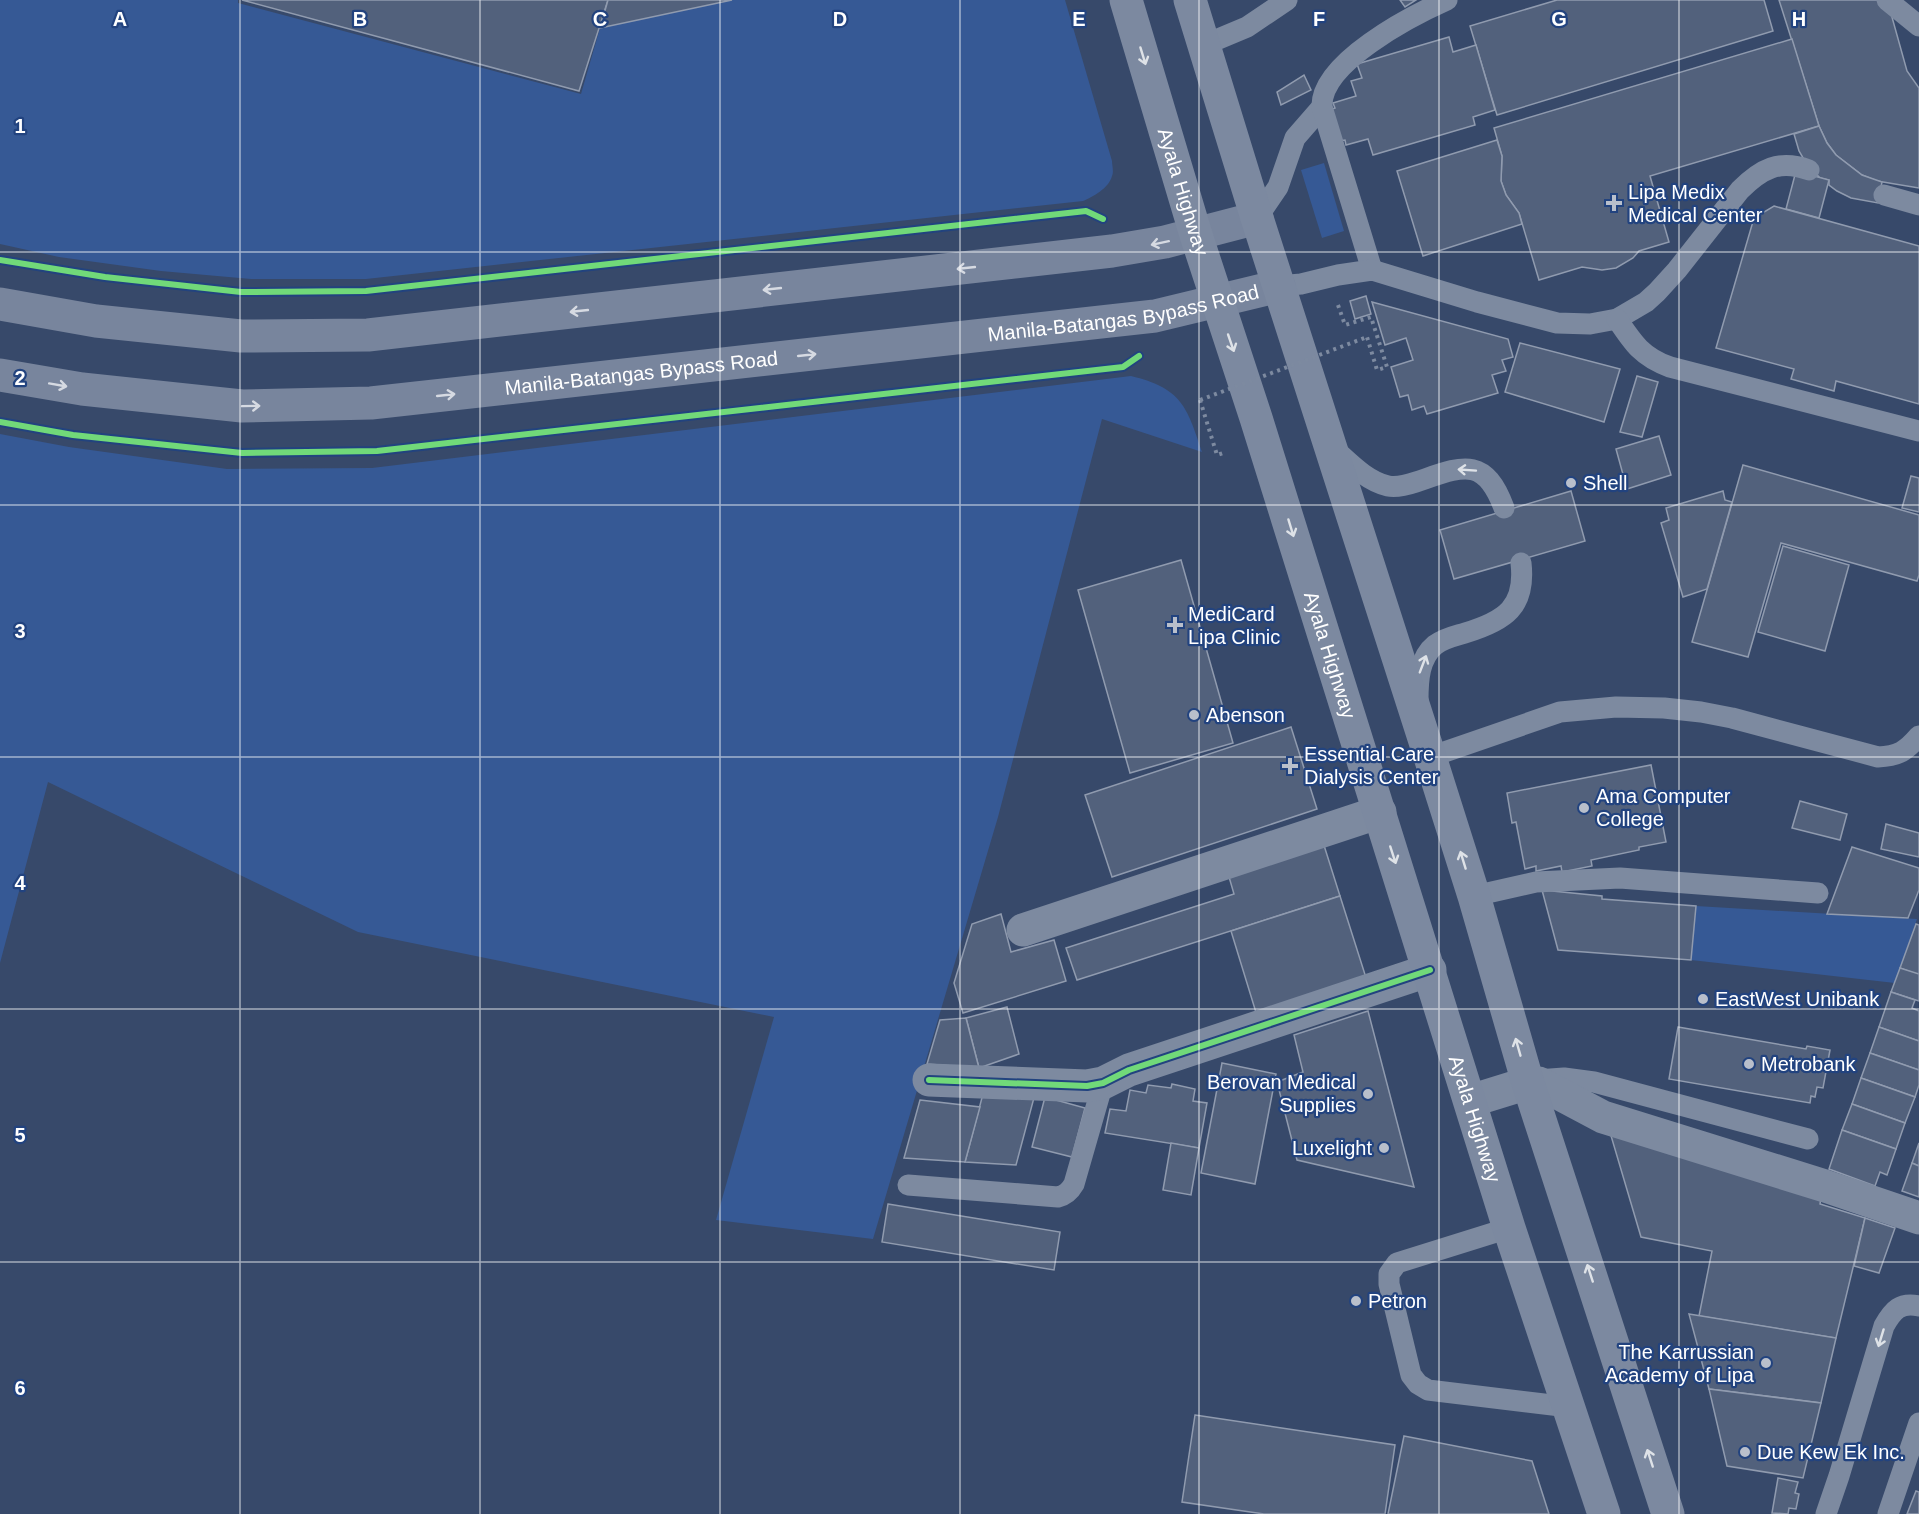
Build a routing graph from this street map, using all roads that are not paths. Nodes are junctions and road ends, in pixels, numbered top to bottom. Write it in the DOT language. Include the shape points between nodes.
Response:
graph roads {
  1 [pos="1126,0"];
  2 [pos="1190,0"];
  3 [pos="1287,0"];
  4 [pos="1448,0"];
  5 [pos="1887,0"];
  6 [pos="1919,26"];
  7 [pos="1204,45"];
  8 [pos="1322,107"];
  9 [pos="1809,170"];
  10 [pos="1884,195"];
  11 [pos="1919,205"];
  12 [pos="1257,218"];
  13 [pos="1196,235"];
  14 [pos="1372,270"];
  15 [pos="1279,286"];
  16 [pos="1217,300"];
  17 [pos="0,304"];
  18 [pos="1617,319"];
  19 [pos="0,375"];
  20 [pos="1919,431"];
  21 [pos="1331,447"];
  22 [pos="1504,508"];
  23 [pos="1521,563"];
  24 [pos="1419,722"];
  25 [pos="1919,736"];
  26 [pos="1430,757"];
  27 [pos="1380,812"];
  28 [pos="1818,892"];
  29 [pos="1474,896"];
  30 [pos="1023,930"];
  31 [pos="1430,970"];
  32 [pos="929,1080"];
  33 [pos="1103,1083"];
  34 [pos="1528,1083"];
  35 [pos="1470,1101"];
  36 [pos="1808,1139"];
  37 [pos="908,1185"];
  38 [pos="1919,1218"];
  39 [pos="1509,1227"];
  40 [pos="1919,1306"];
  41 [pos="1569,1407"];
  42 [pos="1919,1424"];
  43 [pos="1604,1514"];
  44 [pos="1668,1514"];
  45 [pos="1826,1514"];
  46 [pos="1888,1514"];
  1 -- 13 [label="highway, Ayala Highway, one-way"];
  2 -- 7 [label="highway"];
  3 -- 7 [label="lane" via="1247,27"];
  4 -- 8 [label="lane" via="1389,32 1350,59 1325,87"];
  5 -- 6 [label="lane"];
  7 -- 12 [label="highway"];
  8 -- 12 [label="lane" via="1295,138 1278,187"];
  8 -- 14 [label="lane"];
  9 -- 18 [label="lane" via="1774,167 1751,179 1658,292"];
  10 -- 11 [label="lane"];
  12 -- 13 [label="main road"];
  12 -- 15 [label="highway"];
  13 -- 16 [label="highway, Ayala Highway"];
  13 -- 17 [label="main road, one-way" via="1112,251 368,335 241,336 96,321"];
  14 -- 15 [label="lane"];
  14 -- 18 [label="lane" via="1557,322 1590,324"];
  15 -- 16 [label="main road, Manila-Batangas Bypass Road"];
  15 -- 21 [label="highway"];
  19 -- 16 [label="main road, Manila-Batangas Bypass Road, one-way" via="93,391 242,406 371,403 1155,316"];
  16 -- 27 [label="highway, Ayala Highway, one-way"];
  18 -- 20 [label="lane" via="1647,356 1670,367"];
  22 -- 21 [label="lane, one-way" via="1493,482 1479,472 1455,470 1391,487 1365,476"];
  21 -- 24 [label="highway"];
  24 -- 23 [label="lane, one-way" via="1420,670 1427,655 1444,640 1488,627 1506,615 1519,598"];
  24 -- 26 [label="highway"];
  25 -- 26 [label="lane" via="1908,749 1878,757 1701,712 1588,708 1530,721"];
  29 -- 26 [label="highway, one-way"];
  27 -- 30 [label="street"];
  27 -- 31 [label="highway, Ayala Highway, one-way"];
  28 -- 29 [label="lane" via="1620,878 1536,882"];
  34 -- 29 [label="highway, one-way"];
  31 -- 33 [label="street" via="1129,1070"];
  31 -- 35 [label="highway, Ayala Highway"];
  32 -- 33 [label="street" via="1087,1086"];
  33 -- 37 [label="lane" via="1074,1184 1065,1195"];
  34 -- 35 [label="street"];
  34 -- 36 [label="lane" via="1564,1078 1594,1082"];
  34 -- 38 [label="street" via="1549,1087 1603,1116"];
  44 -- 34 [label="highway, one-way"];
  35 -- 39 [label="highway, Ayala Highway"];
  39 -- 41 [label="highway, Ayala Highway"];
  39 -- 41 [label="lane" via="1397,1263 1389,1274 1411,1375 1428,1390"];
  40 -- 45 [label="lane, one-way" via="1899,1306 1884,1326"];
  41 -- 43 [label="highway, Ayala Highway"];
  42 -- 46 [label="lane"];
}
